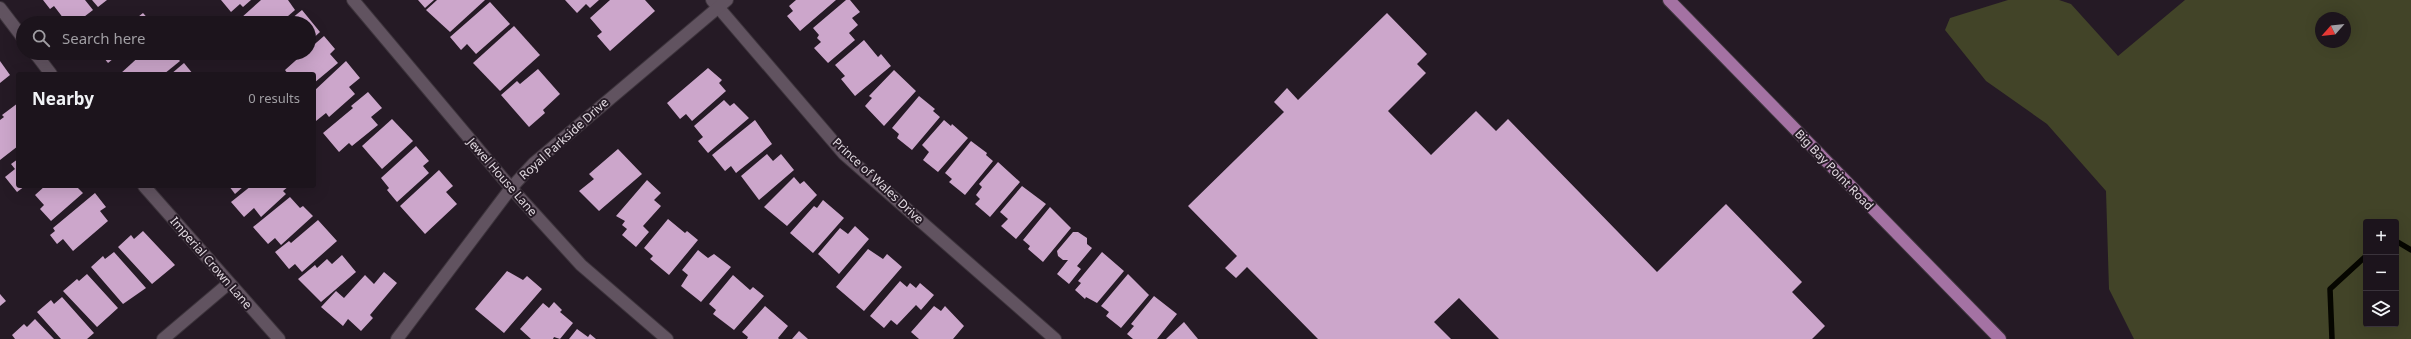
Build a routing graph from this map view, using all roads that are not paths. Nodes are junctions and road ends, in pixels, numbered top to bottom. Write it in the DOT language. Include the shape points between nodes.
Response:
graph roads {
  1 [pos="353,0"];
  2 [pos="1669,0"];
  3 [pos="719,2"];
  4 [pos="0,8"];
  5 [pos="16,29"];
  6 [pos="40,60"];
  7 [pos="49,72"];
  8 [pos="146,188"];
  9 [pos="511,188"];
  10 [pos="228,284"];
  11 [pos="163,339"];
  12 [pos="279,339"];
  13 [pos="397,339"];
  14 [pos="667,339"];
  15 [pos="1054,339"];
  16 [pos="2000,339"];
  1 -- 9 [label="street, Jewel House Lane"];
  2 -- 16 [label="main road, Big Bay Point Road"];
  3 -- 9 [label="street, Royal Parkside Drive" via="534,163"];
  3 -- 15 [label="street, Prince of Wales Drive" via="844,154"];
  4 -- 5 [label="street"];
  6 -- 7 [label="street"];
  8 -- 10 [label="street, Imperial Crown Lane"];
  9 -- 13 [label="street, Royal Parkside Drive"];
  9 -- 14 [label="street, Jewel House Lane" via="581,265"];
  10 -- 11 [label="street"];
  10 -- 12 [label="street, Imperial Crown Lane"];
}
